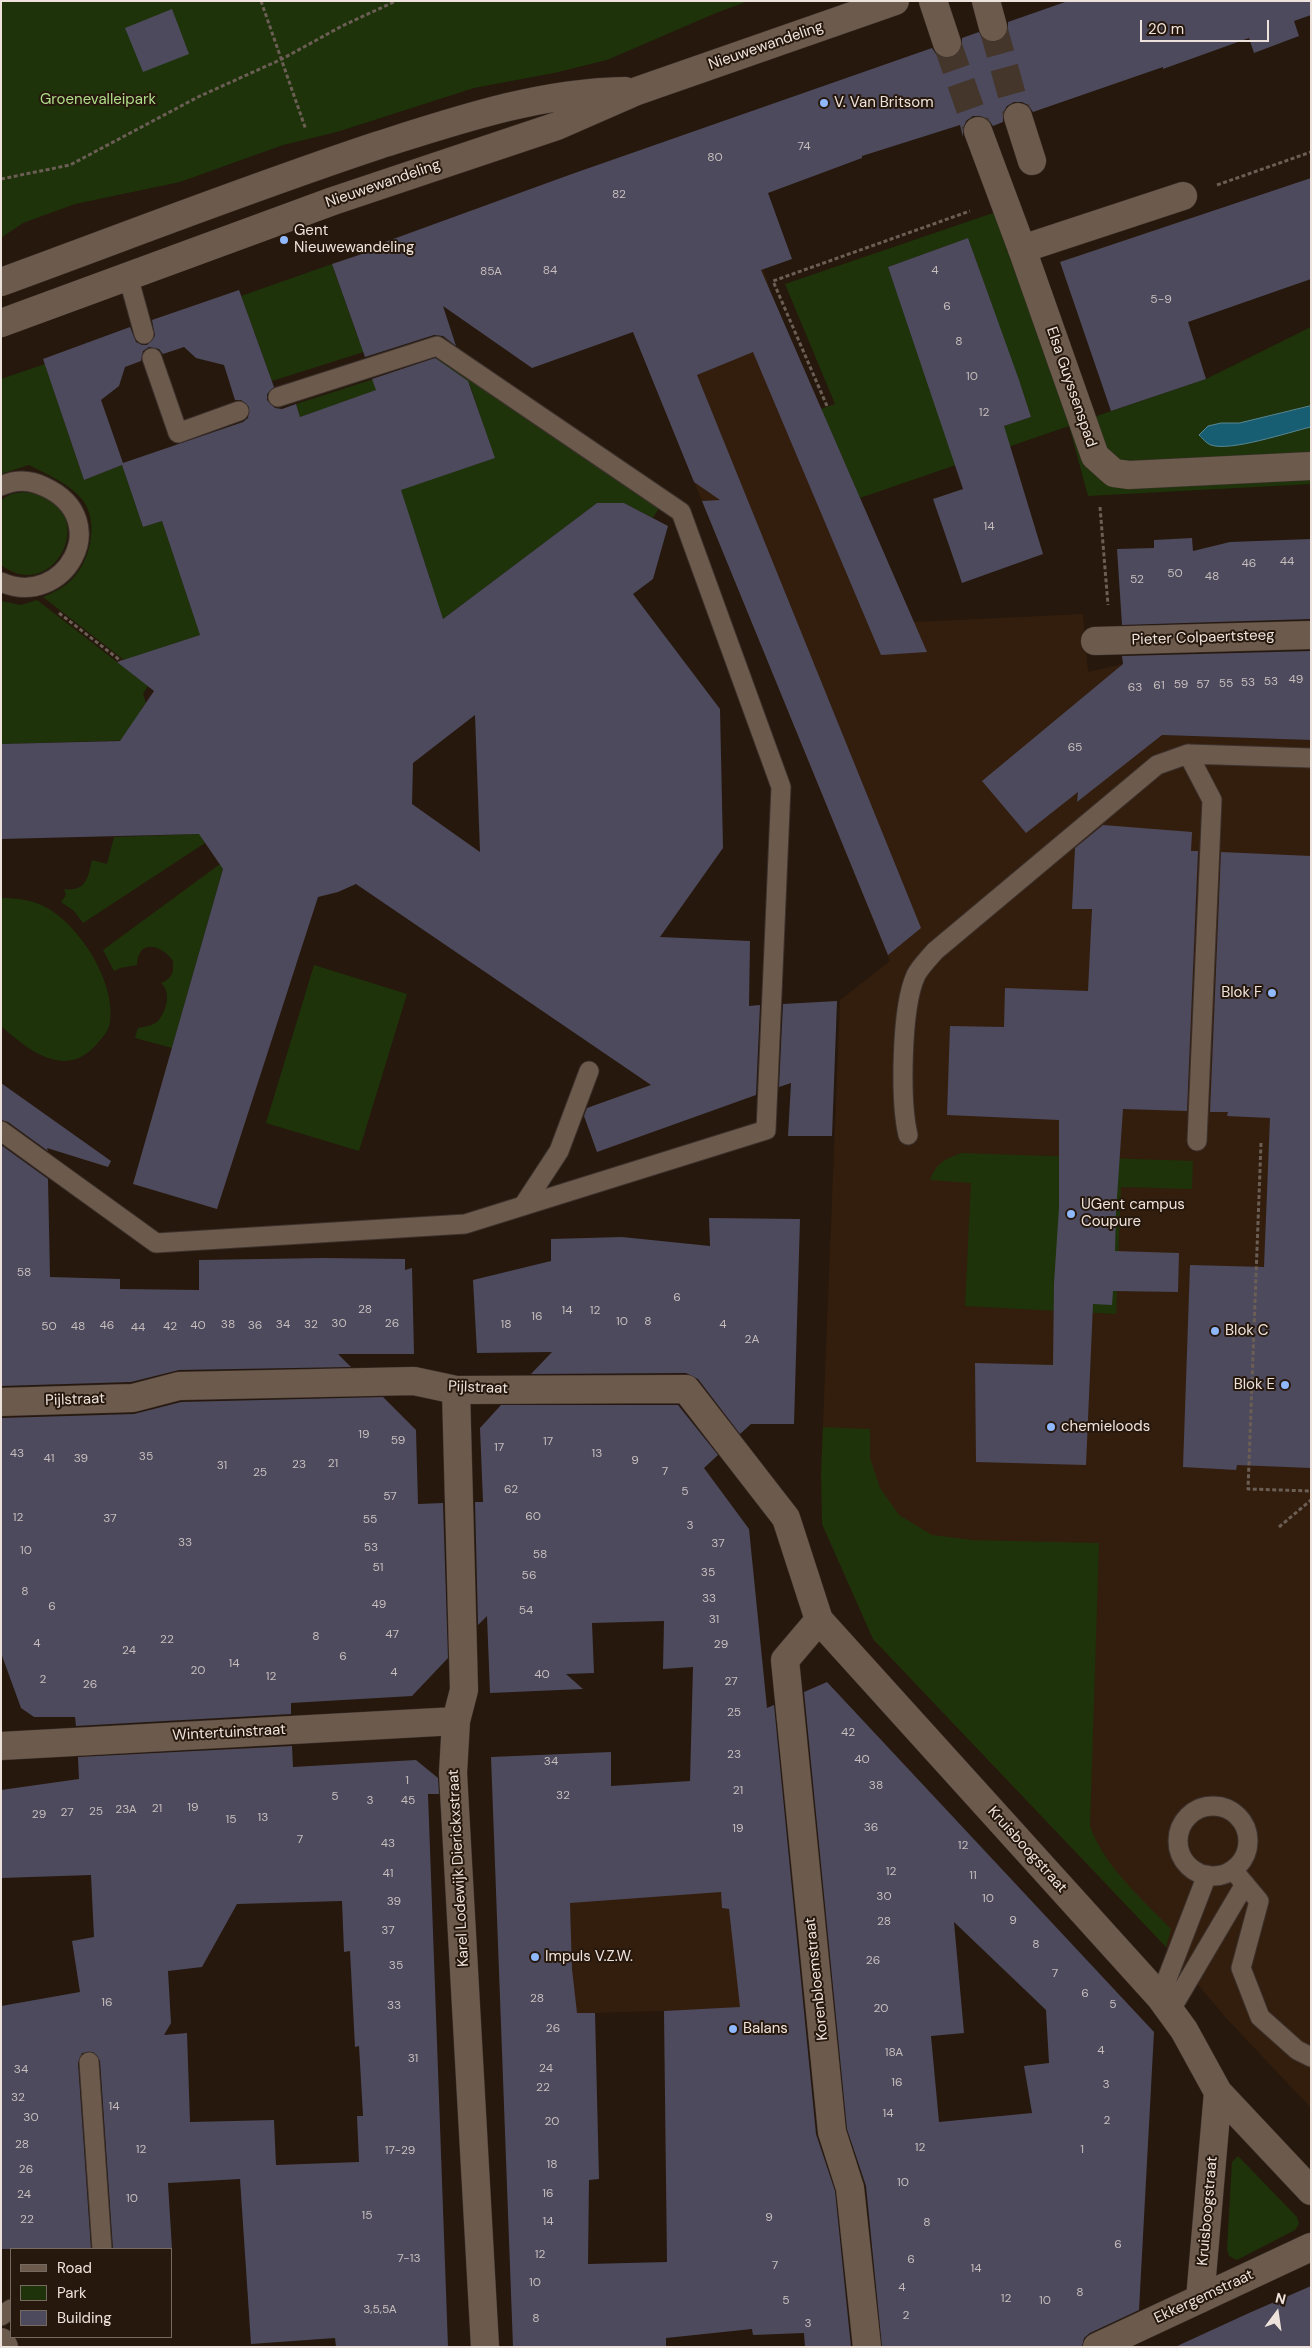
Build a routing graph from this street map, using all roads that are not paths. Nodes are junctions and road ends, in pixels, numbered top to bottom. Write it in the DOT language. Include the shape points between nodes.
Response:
graph roads {
  1 [pos="895,1"];
  2 [pos="933,1"];
  3 [pos="986,1"];
  4 [pos="993,27"];
  5 [pos="947,43"];
  6 [pos="637,91"];
  7 [pos="1018,117"];
  8 [pos="978,131"];
  9 [pos="1032,161"];
  10 [pos="280,179"];
  11 [pos="1183,196"];
  12 [pos="1022,249"];
  13 [pos="128,276"];
  14 [pos="1,282"];
  15 [pos="1,323"];
  16 [pos="144,334"];
  17 [pos="152,358"];
  18 [pos="278,397"];
  19 [pos="239,411"];
  20 [pos="1311,466"];
  21 [pos="1,486"];
  22 [pos="1,582"];
  23 [pos="1311,635"];
  24 [pos="1103,641"];
  25 [pos="1188,754"];
  26 [pos="1311,758"];
  27 [pos="589,1072"];
  28 [pos="1,1131"];
  29 [pos="908,1135"];
  30 [pos="1197,1141"];
  31 [pos="523,1206"];
  32 [pos="456,1390"];
  33 [pos="1,1402"];
  34 [pos="818,1620"];
  35 [pos="456,1721"];
  36 [pos="1,1746"];
  37 [pos="1207,1875"];
  38 [pos="1239,1877"];
  39 [pos="1165,2004"];
  40 [pos="1311,2057"];
  41 [pos="89,2062"];
  42 [pos="1218,2092"];
  43 [pos="1311,2191"];
  44 [pos="1311,2247"];
  45 [pos="102,2248"];
  46 [pos="1200,2300"];
  47 [pos="1,2342"];
  48 [pos="4,2347"];
  49 [pos="485,2347"];
  50 [pos="867,2347"];
  51 [pos="1096,2347"];
  1 -- 6 [label="street, Nieuwewandeling"];
  2 -- 5 [label="street"];
  3 -- 4 [label="street"];
  6 -- 10 [label="street, Nieuwewandeling" via="590,91 475,114"];
  6 -- 13 [label="street, Nieuwewandeling" via="557,126 333,201"];
  7 -- 9 [label="street"];
  8 -- 12 [label="street, Elsa Guyssenspad"];
  10 -- 13 [label="street, Nieuwewandeling" via="251,211 129,256"];
  10 -- 14 [label="street, Nieuwewandeling"];
  11 -- 12 [label="street"];
  12 -- 20 [label="street, Elsa Guyssenspad" via="1095,456 1114,473 1129,475"];
  13 -- 15 [label="street, Nieuwewandeling"];
  13 -- 16 [label="lane"];
  17 -- 19 [label="lane" via="178,433"];
  18 -- 31 [label="lane" via="437,346 681,512 781,787 766,1130"];
  21 -- 22 [label="lane" via="12,481 35,482 58,493 72,506 80,528 76,550 67,569 52,580 31,587"];
  23 -- 24 [label="street, Pieter Colpaertsteeg"];
  25 -- 26 [label="lane"];
  25 -- 29 [label="lane" via="1157,765 935,951 916,974 906,1006 903,1114"];
  25 -- 30 [label="lane" via="1212,800"];
  27 -- 31 [label="lane" via="559,1151"];
  28 -- 31 [label="lane" via="156,1243 465,1224"];
  32 -- 33 [label="street, Pijlstraat" via="414,1381 179,1386 133,1398"];
  32 -- 34 [label="street, Pijlstraat" via="686,1389 786,1518"];
  32 -- 35 [label="street, Karel Lodewijk Dierickxstraat" via="464,1690"];
  34 -- 39 [label="street, Kruisboogstraat"];
  34 -- 50 [label="street, Korenbloemstraat" via="785,1660 832,2132 850,2188"];
  35 -- 36 [label="street, Wintertuinstraat"];
  35 -- 49 [label="street, Karel Lodewijk Dierickxstraat" via="453,1773"];
  37 -- 38 [label="lane"];
  37 -- 38 [label="lane" via="1191,1868 1183,1860 1178,1836 1182,1825 1194,1811 1218,1807 1230,1810 1246,1830 1248,1842"];
  37 -- 39 [label="lane"];
  38 -- 39 [label="lane"];
  38 -- 40 [label="lane" via="1259,1901 1241,1968 1260,2017 1297,2050"];
  39 -- 42 [label="street, Kruisboogstraat" via="1184,2030"];
  41 -- 45 [label="lane"];
  42 -- 43 [label="street, Kruisboogstraat"];
  42 -- 46 [label="street, Kruisboogstraat"];
  44 -- 46 [label="street, Ekkergemstraat"];
  46 -- 51 [label="street, Ekkergemstraat"];
  47 -- 48 [label="street"];
}
